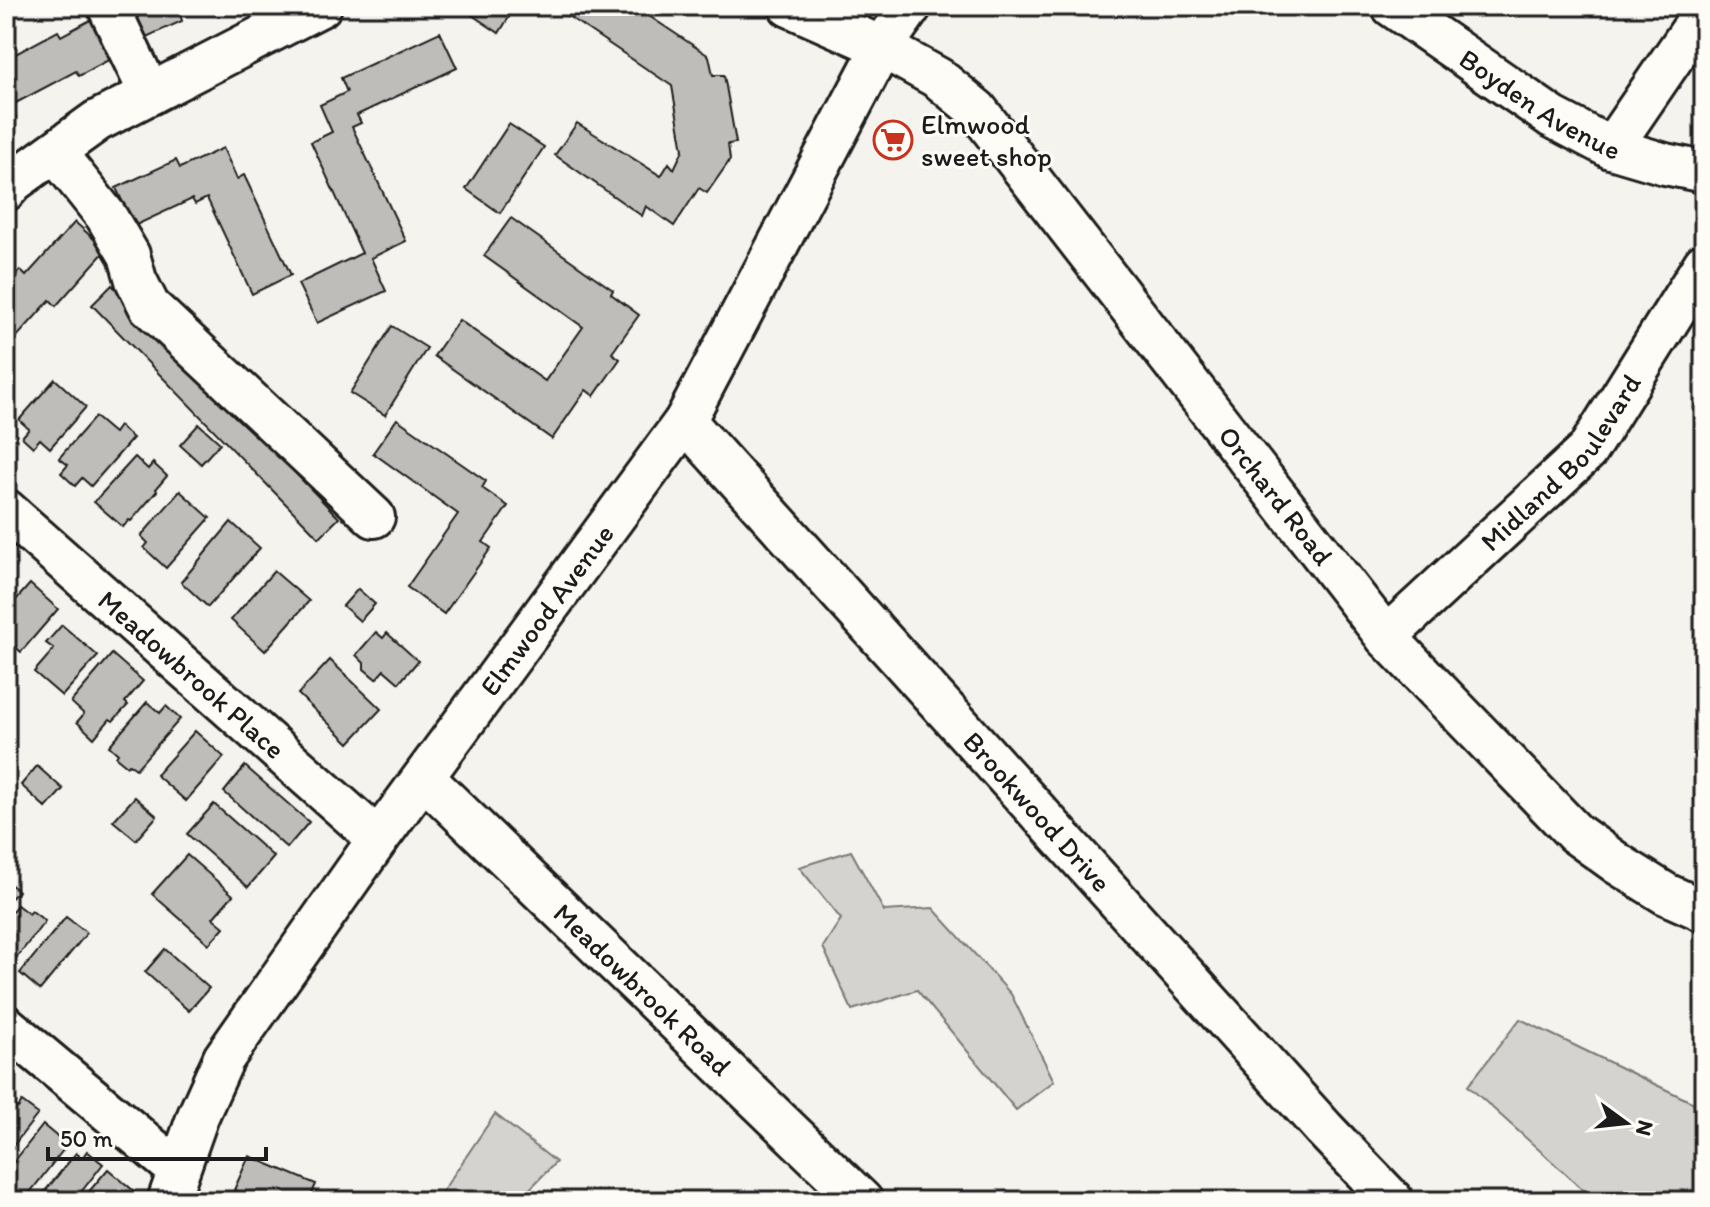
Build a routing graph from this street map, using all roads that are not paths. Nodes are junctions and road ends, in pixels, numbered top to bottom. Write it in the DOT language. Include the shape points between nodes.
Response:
graph roads {
  1 [pos="108,6"];
  2 [pos="321,6"];
  3 [pos="789,6"];
  4 [pos="911,6"];
  5 [pos="1392,6"];
  6 [pos="1704,12"];
  7 [pos="882,47"];
  8 [pos="150,94"];
  9 [pos="1611,148"];
  10 [pos="55,152"];
  11 [pos="1704,172"];
  12 [pos="6,190"];
  13 [pos="1704,264"];
  14 [pos="685,421"];
  15 [pos="6,510"];
  16 [pos="374,517"];
  17 [pos="1386,637"];
  18 [pos="424,778"];
  19 [pos="378,839"];
  20 [pos="1701,904"];
  21 [pos="6,1026"];
  22 [pos="173,1185"];
  23 [pos="862,1201"];
  24 [pos="1393,1201"];
  1 -- 8 [label="street"];
  2 -- 8 [label="street"];
  3 -- 7 [label="street"];
  4 -- 7 [label="street, Elmwood Avenue"];
  5 -- 9 [label="street, Boyden Avenue" via="1552,117"];
  6 -- 9 [label="street"];
  7 -- 14 [label="street, Elmwood Avenue"];
  7 -- 17 [label="street, Orchard Road" via="938,78 977,110"];
  8 -- 10 [label="street" via="97,121"];
  9 -- 11 [label="street, Boyden Avenue"];
  10 -- 12 [label="street"];
  10 -- 16 [label="street" via="106,216 149,306"];
  13 -- 17 [label="street, Midland Boulevard" via="1587,451"];
  14 -- 18 [label="street, Elmwood Avenue"];
  14 -- 24 [label="street, Brookwood Drive"];
  15 -- 19 [label="street, Meadowbrook Place"];
  17 -- 20 [label="street, Orchard Road" via="1575,833 1666,894"];
  18 -- 19 [label="street, Elmwood Avenue"];
  18 -- 23 [label="street, Meadowbrook Road"];
  19 -- 22 [label="street, Elmwood Avenue" via="224,1058"];
  21 -- 22 [label="street"];
}
